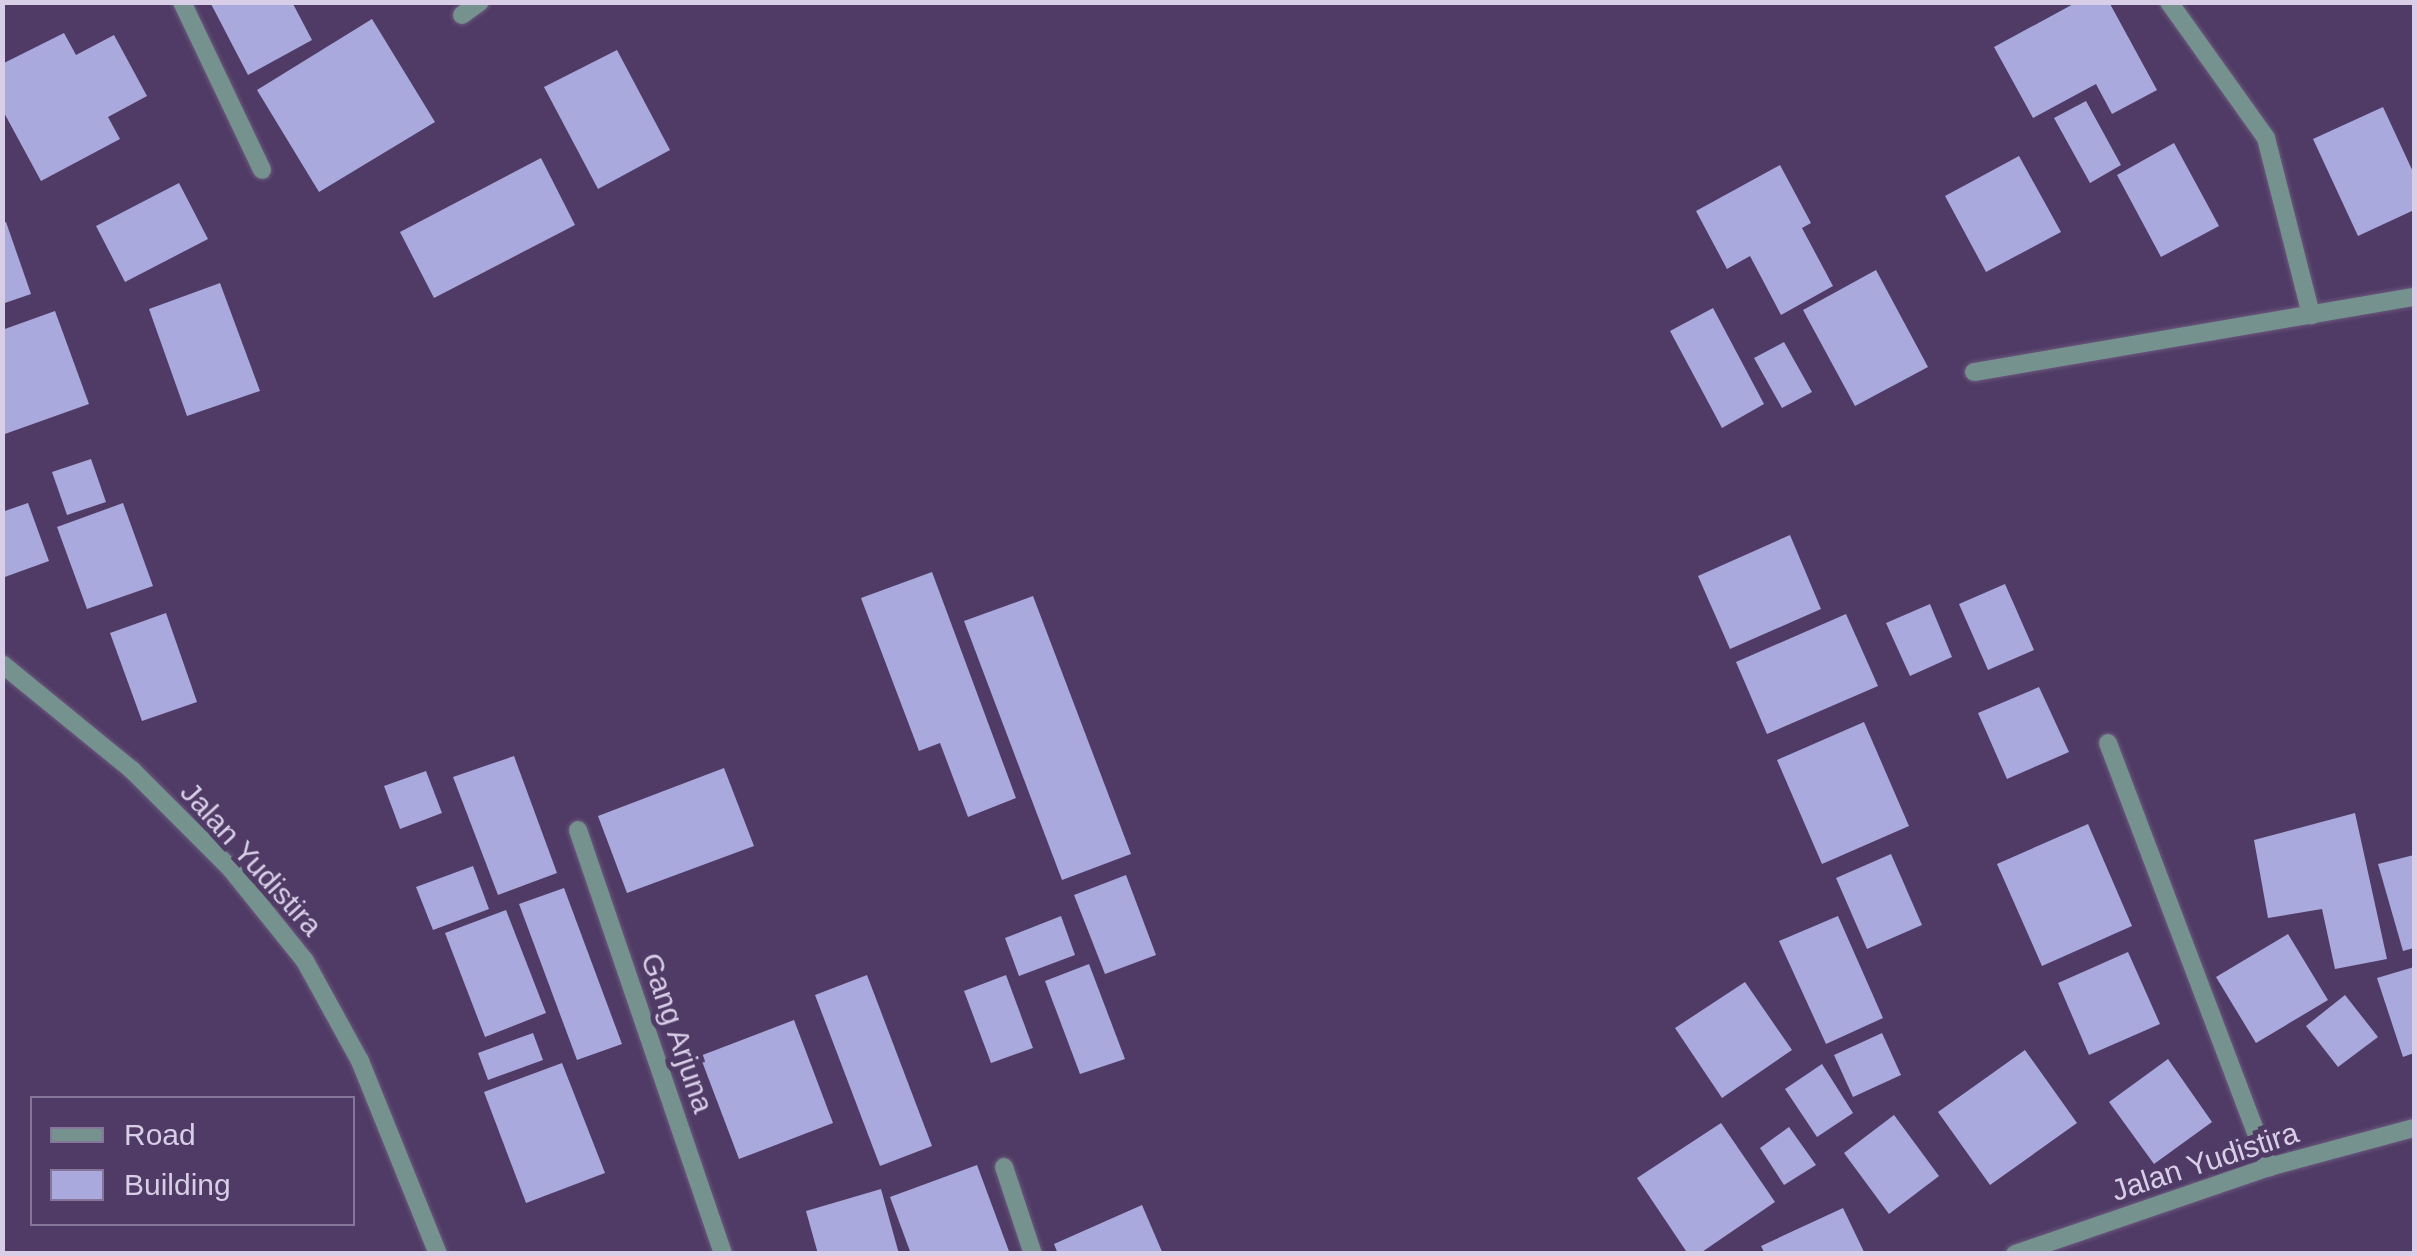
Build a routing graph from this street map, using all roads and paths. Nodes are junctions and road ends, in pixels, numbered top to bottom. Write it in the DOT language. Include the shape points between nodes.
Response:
graph roads {
  1 [pos="182,2"];
  2 [pos="480,2"];
  3 [pos="2168,2"];
  4 [pos="462,16"];
  5 [pos="262,170"];
  6 [pos="2414,297"];
  7 [pos="2311,315"];
  8 [pos="1974,372"];
  9 [pos="2,664"];
  10 [pos="2108,743"];
  11 [pos="578,830"];
  12 [pos="2414,1128"];
  13 [pos="1004,1167"];
  14 [pos="2269,1167"];
  15 [pos="438,1254"];
  16 [pos="723,1254"];
  17 [pos="1033,1254"];
  18 [pos="2015,1254"];
  1 -- 5 [label="street"];
  2 -- 4 [label="street"];
  3 -- 7 [label="street" via="2266,138"];
  6 -- 7 [label="street"];
  7 -- 8 [label="street"];
  9 -- 15 [label="street, Jalan Yudistira" via="132,770 232,870 305,961 360,1061"];
  10 -- 14 [label="street"];
  11 -- 16 [label="street, Gang Arjuna"];
  12 -- 14 [label="street, Jalan Yudistira"];
  13 -- 17 [label="street"];
  14 -- 18 [label="street, Jalan Yudistira"];
}
